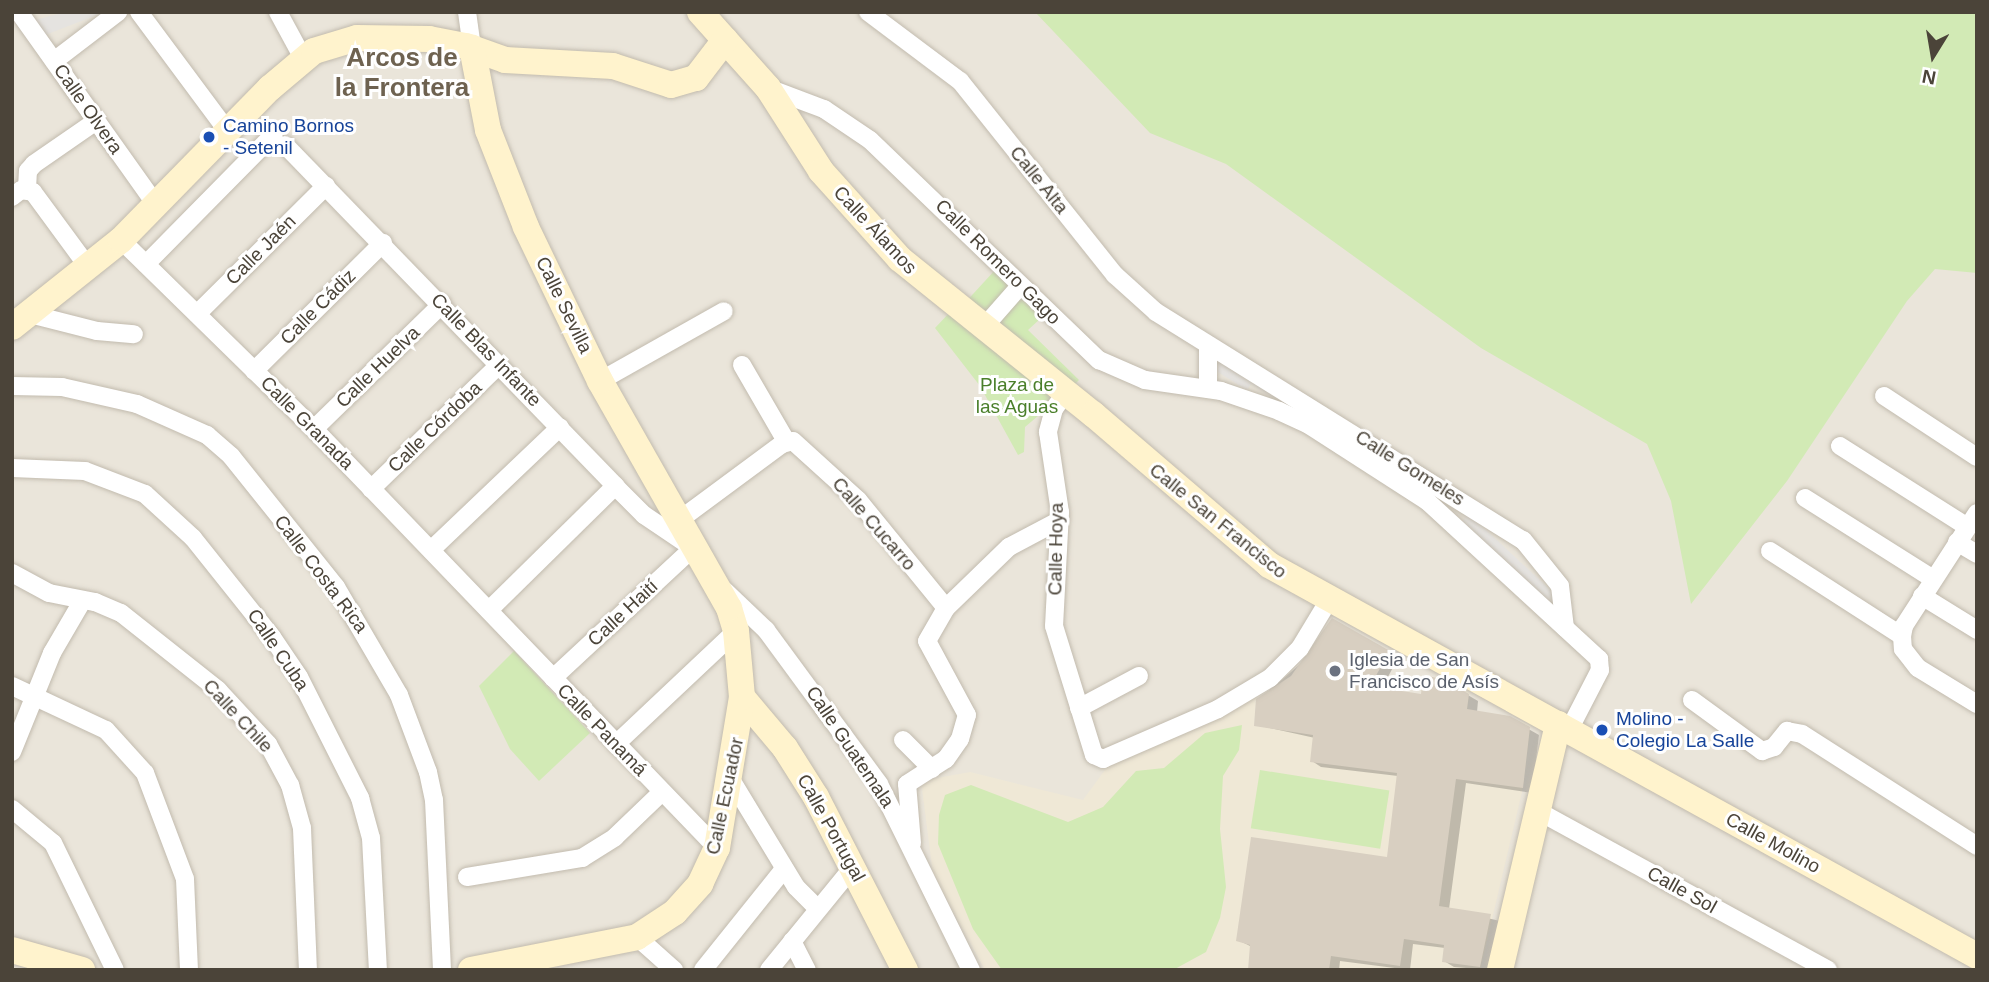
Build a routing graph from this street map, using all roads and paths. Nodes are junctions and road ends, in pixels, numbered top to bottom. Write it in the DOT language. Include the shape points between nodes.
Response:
graph roads {
  1 [pos="19,12"];
  2 [pos="118,12"];
  3 [pos="139,12"];
  4 [pos="278,12"];
  5 [pos="467,12"];
  6 [pos="700,12"];
  7 [pos="868,12"];
  8 [pos="725,40"];
  9 [pos="472,48"];
  10 [pos="303,58"];
  11 [pos="54,61"];
  12 [pos="768,88"];
  13 [pos="96,121"];
  14 [pos="229,133"];
  15 [pos="326,186"];
  16 [pos="20,193"];
  17 [pos="157,206"];
  18 [pos="121,240"];
  19 [pos="383,243"];
  20 [pos="146,264"];
  21 [pos="88,267"];
  22 [pos="1020,286"];
  23 [pos="442,304"];
  24 [pos="724,310"];
  25 [pos="197,314"];
  26 [pos="21,321"];
  27 [pos="984,327"];
  28 [pos="134,334"];
  29 [pos="1208,348"];
  30 [pos="499,365"];
  31 [pos="741,365"];
  32 [pos="254,371"];
  33 [pos="600,381"];
  34 [pos="12,386"];
  35 [pos="1186,386"];
  36 [pos="1208,388"];
  37 [pos="1066,392"];
  38 [pos="1884,396"];
  39 [pos="559,427"];
  40 [pos="314,429"];
  41 [pos="786,441"];
  42 [pos="1840,446"];
  43 [pos="1977,457"];
  44 [pos="12,468"];
  45 [pos="615,486"];
  46 [pos="371,489"];
  47 [pos="1805,498"];
  48 [pos="678,520"];
  49 [pos="1060,520"];
  50 [pos="1966,527"];
  51 [pos="693,548"];
  52 [pos="431,550"];
  53 [pos="1770,551"];
  54 [pos="1977,554"];
  55 [pos="12,573"];
  56 [pos="1933,579"];
  57 [pos="717,584"];
  58 [pos="1922,596"];
  59 [pos="83,600"];
  60 [pos="1329,600"];
  61 [pos="946,608"];
  62 [pos="489,610"];
  63 [pos="1565,628"];
  64 [pos="1977,630"];
  65 [pos="736,631"];
  66 [pos="1902,643"];
  67 [pos="1139,676"];
  68 [pos="553,678"];
  69 [pos="12,686"];
  70 [pos="34,697"];
  71 [pos="742,697"];
  72 [pos="1692,700"];
  73 [pos="1977,704"];
  74 [pos="1079,708"];
  75 [pos="1563,727"];
  76 [pos="903,740"];
  77 [pos="616,744"];
  78 [pos="12,752"];
  79 [pos="932,769"];
  80 [pos="730,778"];
  81 [pos="662,792"];
  82 [pos="12,809"];
  83 [pos="1536,810"];
  84 [pos="1977,846"];
  85 [pos="717,848"];
  86 [pos="912,849"];
  87 [pos="853,866"];
  88 [pos="784,869"];
  89 [pos="467,877"];
  90 [pos="818,909"];
  91 [pos="637,937"];
  92 [pos="792,941"];
  93 [pos="12,950"];
  94 [pos="1977,956"];
  95 [pos="534,965"];
  96 [pos="1501,969"];
  97 [pos="82,970"];
  98 [pos="116,970"];
  99 [pos="189,970"];
  100 [pos="308,970"];
  101 [pos="377,970"];
  102 [pos="442,970"];
  103 [pos="471,970"];
  104 [pos="674,970"];
  105 [pos="703,970"];
  106 [pos="769,970"];
  107 [pos="807,970"];
  108 [pos="905,970"];
  109 [pos="971,970"];
  110 [pos="1828,970"];
  1 -- 11 [label="street, Calle Olvera"];
  2 -- 11 [label="street"];
  3 -- 14 [label="street"];
  4 -- 10 [label="street"];
  5 -- 9 [label="street"];
  6 -- 8 [label="street, Calle Álamos"];
  7 -- 29 [label="street, Calle Alta" via="960,81 1115,275 1173,326"];
  8 -- 9 [label="street" via="696,78 671,85 613,66 506,60"];
  8 -- 12 [label="street, Calle Álamos"];
  9 -- 10 [label="street" via="429,39 371,37 340,42"];
  9 -- 33 [label="street, Calle Sevilla" via="480,103 502,172"];
  10 -- 14 [label="street"];
  11 -- 13 [label="street, Calle Olvera"];
  12 -- 22 [label="street, Calle Romero Gago" via="824,109 884,153"];
  12 -- 27 [label="street, Calle Álamos" via="801,141 862,221"];
  13 -- 16 [label="street" via="34,164"];
  13 -- 17 [label="street, Calle Olvera"];
  14 -- 17 [label="street"];
  15 -- 19 [label="street, Calle Blas Infante"];
  15 -- 20 [label="street, Calle Blas Infante" via="280,139"];
  15 -- 25 [label="street, Calle Jaén"];
  16 -- 21 [label="street"];
  17 -- 18 [label="street"];
  18 -- 20 [label="street, Calle Granada"];
  18 -- 21 [label="street"];
  19 -- 23 [label="street, Calle Blas Infante"];
  19 -- 32 [label="street, Calle Cádiz"];
  20 -- 25 [label="street, Calle Granada"];
  21 -- 26 [label="street"];
  22 -- 27 [label="street"];
  22 -- 35 [label="street, Calle Romero Gago" via="1114,369 1145,380"];
  23 -- 30 [label="street, Calle Blas Infante"];
  23 -- 40 [label="street, Calle Huelva"];
  24 -- 33 [label="street"];
  25 -- 32 [label="street, Calle Granada"];
  26 -- 28 [label="street"];
  27 -- 37 [label="street"];
  29 -- 36 [label="street"];
  29 -- 63 [label="street, Calle Gomeles" via="1225,353 1523,540 1560,586"];
  30 -- 39 [label="street, Calle Blas Infante"];
  30 -- 46 [label="street, Calle Córdoba"];
  31 -- 41 [label="street"];
  32 -- 40 [label="street, Calle Granada"];
  33 -- 48 [label="street, Calle Sevilla"];
  34 -- 102 [label="street, Calle Costa Rica" via="62,387 137,404 207,435 231,456 336,587 399,695 428,772 434,800"];
  35 -- 36 [label="street, Calle Gomeles"];
  36 -- 63 [label="street, Calle Gomeles" via="1247,398 1309,425 1412,489"];
  37 -- 49 [label="street, Calle Hoya" via="1054,410 1048,432"];
  37 -- 60 [label="street, Calle San Francisco" via="1269,565"];
  38 -- 43 [label="street"];
  39 -- 45 [label="street, Calle Blas Infante"];
  39 -- 52 [label="street"];
  40 -- 46 [label="street, Calle Granada"];
  41 -- 48 [label="street"];
  41 -- 61 [label="street, Calle Cucarro" via="798,444 858,500"];
  42 -- 50 [label="street"];
  44 -- 101 [label="street, Calle Cuba" via="85,471 145,494 193,538 272,637 299,677 360,798 371,838"];
  45 -- 51 [label="street, Calle Blas Infante" via="645,515"];
  45 -- 62 [label="street"];
  46 -- 52 [label="street, Calle Granada"];
  47 -- 56 [label="street"];
  48 -- 51 [label="street, Calle Sevilla"];
  49 -- 61 [label="street" via="1009,547"];
  49 -- 74 [label="street, Calle Hoya" via="1054,626"];
  50 -- 54 [label="street"];
  50 -- 56 [label="street"];
  51 -- 57 [label="street, Calle Ecuador"];
  51 -- 68 [label="street, Calle Haití"];
  52 -- 62 [label="street, Calle Granada"];
  53 -- 66 [label="street"];
  55 -- 59 [label="street, Calle Chile" via="50,593"];
  56 -- 58 [label="street"];
  57 -- 65 [label="street, Calle Ecuador"];
  57 -- 86 [label="street, Calle Guatemala" via="766,629 794,665 879,784"];
  58 -- 64 [label="street"];
  58 -- 66 [label="street"];
  59 -- 70 [label="street" via="52,653"];
  59 -- 100 [label="street, Calle Chile" via="121,613 184,661 254,728 279,762 302,828"];
  60 -- 74 [label="street, Calle Hoya" via="1300,648 1280,669 1218,709 1099,759"];
  60 -- 75 [label="street, Calle San Francisco"];
  61 -- 79 [label="street" via="927,641 967,715 954,750"];
  62 -- 68 [label="street, Calle Panamá"];
  63 -- 75 [label="street, Calle Gomeles" via="1595,653 1600,664"];
  65 -- 71 [label="street, Calle Ecuador"];
  65 -- 77 [label="street"];
  66 -- 73 [label="street" via="1918,668"];
  67 -- 74 [label="street"];
  68 -- 77 [label="street, Calle Panamá"];
  69 -- 70 [label="street"];
  70 -- 78 [label="street"];
  70 -- 99 [label="street" via="106,730 145,773 185,878"];
  71 -- 80 [label="street, Calle Ecuador"];
  71 -- 87 [label="street, Calle Portugal" via="801,772"];
  72 -- 84 [label="street" via="1762,751 1774,747 1787,731 1802,734"];
  75 -- 83 [label="street"];
  75 -- 94 [label="street, Calle Molino"];
  76 -- 79 [label="street"];
  77 -- 81 [label="street, Calle Panamá"];
  79 -- 86 [label="street" via="907,784"];
  80 -- 85 [label="street, Calle Ecuador"];
  80 -- 88 [label="street"];
  81 -- 85 [label="street, Calle Panamá"];
  81 -- 89 [label="street" via="615,837 582,858"];
  82 -- 98 [label="street" via="53,843"];
  83 -- 96 [label="street"];
  83 -- 110 [label="street, Calle Sol"];
  85 -- 91 [label="street, Calle Ecuador" via="687,900 663,923"];
  86 -- 109 [label="street, Calle Guatemala"];
  87 -- 90 [label="street"];
  87 -- 108 [label="street, Calle Portugal"];
  88 -- 90 [label="street"];
  88 -- 105 [label="street"];
  90 -- 92 [label="street"];
  91 -- 95 [label="street, Calle Ecuador"];
  91 -- 104 [label="street"];
  92 -- 106 [label="street"];
  92 -- 107 [label="street"];
  93 -- 97 [label="street"];
  95 -- 103 [label="street, Calle Ecuador"];
}
